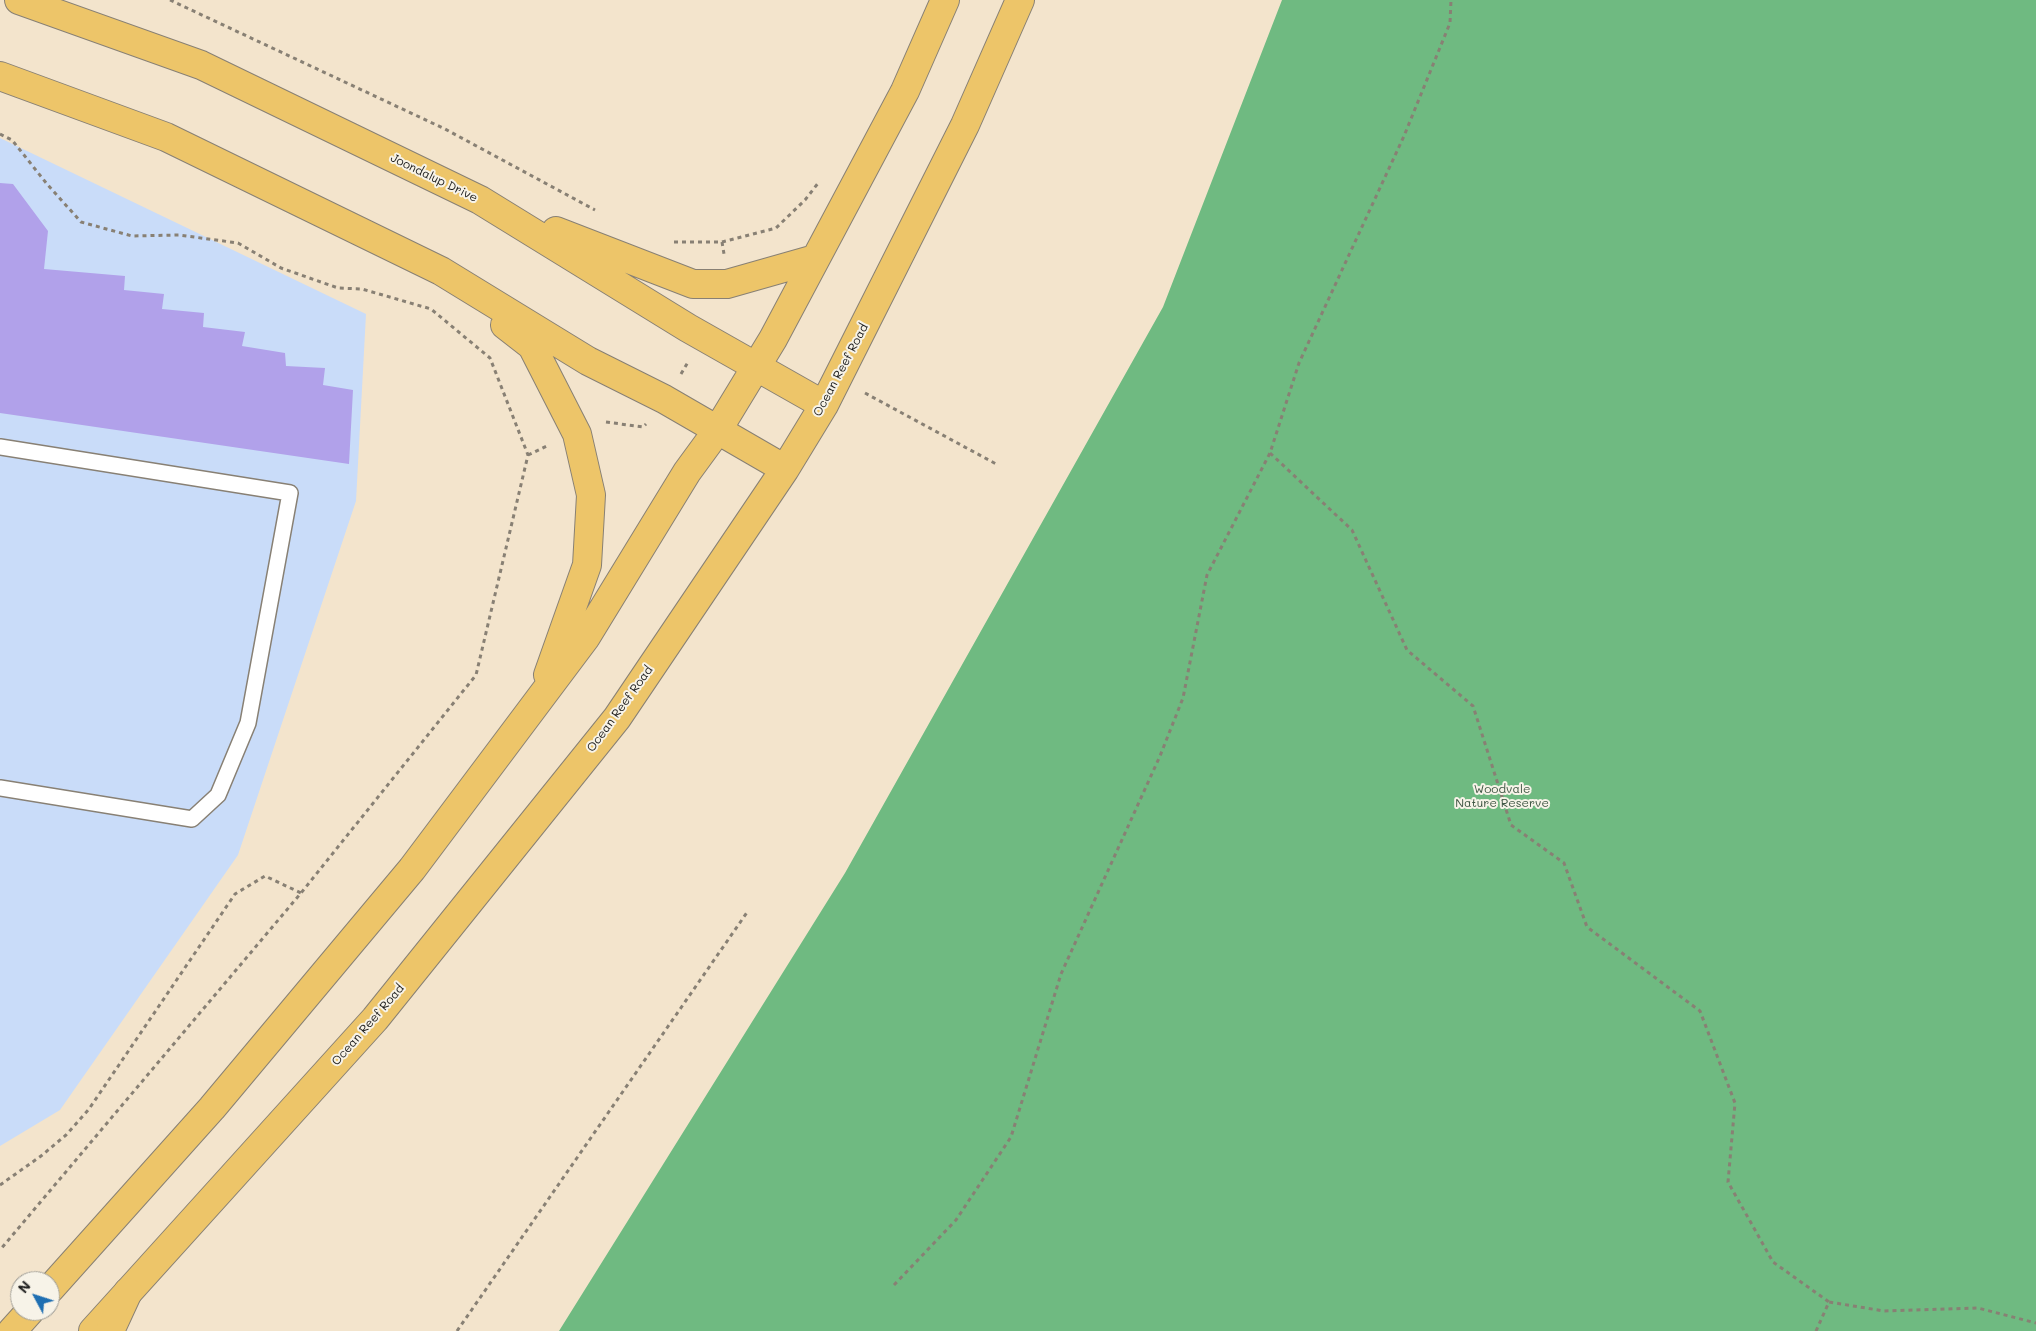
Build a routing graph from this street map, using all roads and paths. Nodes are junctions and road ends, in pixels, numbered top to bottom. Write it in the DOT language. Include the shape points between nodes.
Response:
graph roads {
  1 [pos="20,0"];
  2 [pos="170,0"];
  3 [pos="945,0"];
  4 [pos="1020,0"];
  5 [pos="1452,0"];
  6 [pos="0,76"];
  7 [pos="0,134"];
  8 [pos="824,176"];
  9 [pos="480,200"];
  10 [pos="601,213"];
  11 [pos="667,240"];
  12 [pos="815,259"];
  13 [pos="441,271"];
  14 [pos="755,367"];
  15 [pos="868,395"];
  16 [pos="824,405"];
  17 [pos="717,431"];
  18 [pos="0,447"];
  19 [pos="1270,453"];
  20 [pos="998,465"];
  21 [pos="785,469"];
  22 [pos="538,701"];
  23 [pos="0,788"];
  24 [pos="301,893"];
  25 [pos="748,911"];
  26 [pos="0,1185"];
  27 [pos="0,1250"];
  28 [pos="60,1278"];
  29 [pos="894,1285"];
  30 [pos="128,1292"];
  31 [pos="1829,1302"];
  32 [pos="21,1321"];
  33 [pos="2036,1323"];
  34 [pos="12,1331"];
  35 [pos="93,1331"];
  36 [pos="110,1331"];
  37 [pos="458,1331"];
  38 [pos="1816,1331"];
  1 -- 9 [label="main road, Joondalup Drive" via="201,66"];
  2 -- 10 [label="path" via="445,129"];
  3 -- 12 [label="main road" via="905,91"];
  4 -- 16 [label="main road, Ocean Reef Road" via="965,124"];
  5 -- 19 [label="path" via="1450,23 1404,136 1299,362"];
  6 -- 13 [label="main road" via="166,137"];
  7 -- 24 [label="path" via="12,140 81,222 132,236 179,235 238,243 281,268 331,286 362,289 431,309 490,358 528,455 476,675"];
  8 -- 11 [label="path" via="776,228 722,242"];
  9 -- 12 [label="main road" via="692,284 727,284"];
  9 -- 14 [label="main road, Joondalup Drive"];
  12 -- 14 [label="main road"];
  13 -- 17 [label="main road" via="588,361 664,399"];
  13 -- 22 [label="main road" via="532,346 577,434 580,447 590,495 587,565"];
  14 -- 16 [label="main road, Joondalup Drive"];
  14 -- 17 [label="main road"];
  15 -- 20 [label="path"];
  16 -- 21 [label="main road, Ocean Reef Road"];
  17 -- 21 [label="main road"];
  17 -- 22 [label="main road" via="687,472 586,637"];
  18 -- 23 [label="lane" via="290,493 248,723 218,795 192,819"];
  19 -- 29 [label="path" via="1207,575 1183,698 1061,974 1011,1137 956,1220"];
  19 -- 31 [label="path" via="1352,530 1407,650 1473,706 1511,826 1564,863 1588,927 1700,1011 1735,1103 1728,1182 1773,1262"];
  21 -- 30 [label="main road, Ocean Reef Road" via="617,718 375,1019"];
  22 -- 28 [label="main road" via="412,869 212,1108"];
  24 -- 26 [label="path" via="265,876 235,894 89,1109 60,1140"];
  24 -- 27 [label="path"];
  25 -- 37 [label="path"];
  30 -- 35 [label="main road, Ocean Reef Road"];
  30 -- 36 [label="main road"];
  31 -- 33 [label="path" via="1884,1311 1978,1308"];
  31 -- 38 [label="path"];
  32 -- 34 [label="main road"];
}
